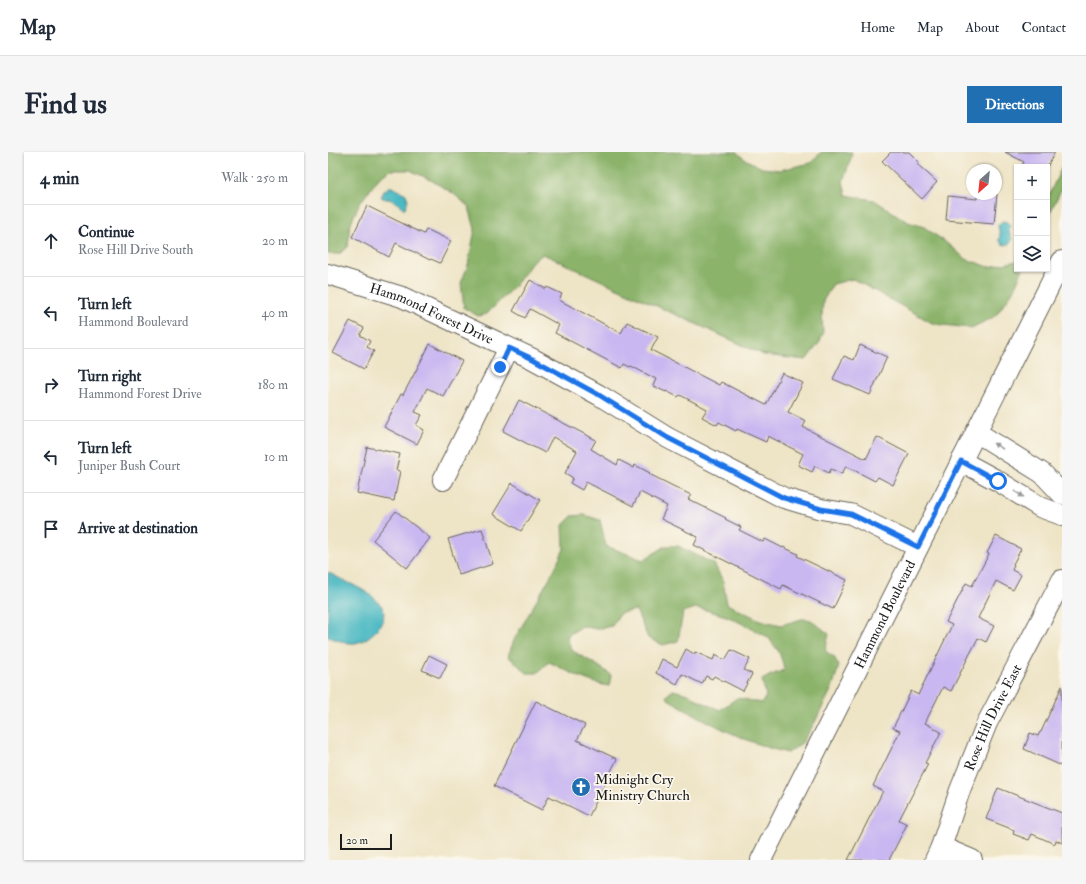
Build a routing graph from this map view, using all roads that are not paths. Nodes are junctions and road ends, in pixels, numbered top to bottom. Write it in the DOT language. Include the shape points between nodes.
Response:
graph roads {
  1 [pos="1062,261"];
  2 [pos="328,274"];
  3 [pos="509,348"];
  4 [pos="976,432"];
  5 [pos="961,461"];
  6 [pos="443,480"];
  7 [pos="1062,494"];
  8 [pos="1062,515"];
  9 [pos="918,547"];
  10 [pos="1062,580"];
  11 [pos="938,854"];
  12 [pos="761,860"];
  13 [pos="972,860"];
  1 -- 4 [label="street, Hammond Boulevard"];
  2 -- 3 [label="street, Hammond Forest Drive" via="402,297"];
  3 -- 6 [label="street"];
  3 -- 9 [label="street, Hammond Forest Drive" via="599,395 668,438 784,498 821,509 851,514"];
  4 -- 5 [label="street, Hammond Boulevard"];
  7 -- 4 [label="street, one-way" via="1042,473"];
  5 -- 8 [label="street, one-way" via="1040,507"];
  5 -- 9 [label="street, Hammond Boulevard"];
  9 -- 12 [label="street, Hammond Boulevard"];
  10 -- 11 [label="street, Rose Hill Drive East" via="987,723"];
  11 -- 13 [label="street"];
}
